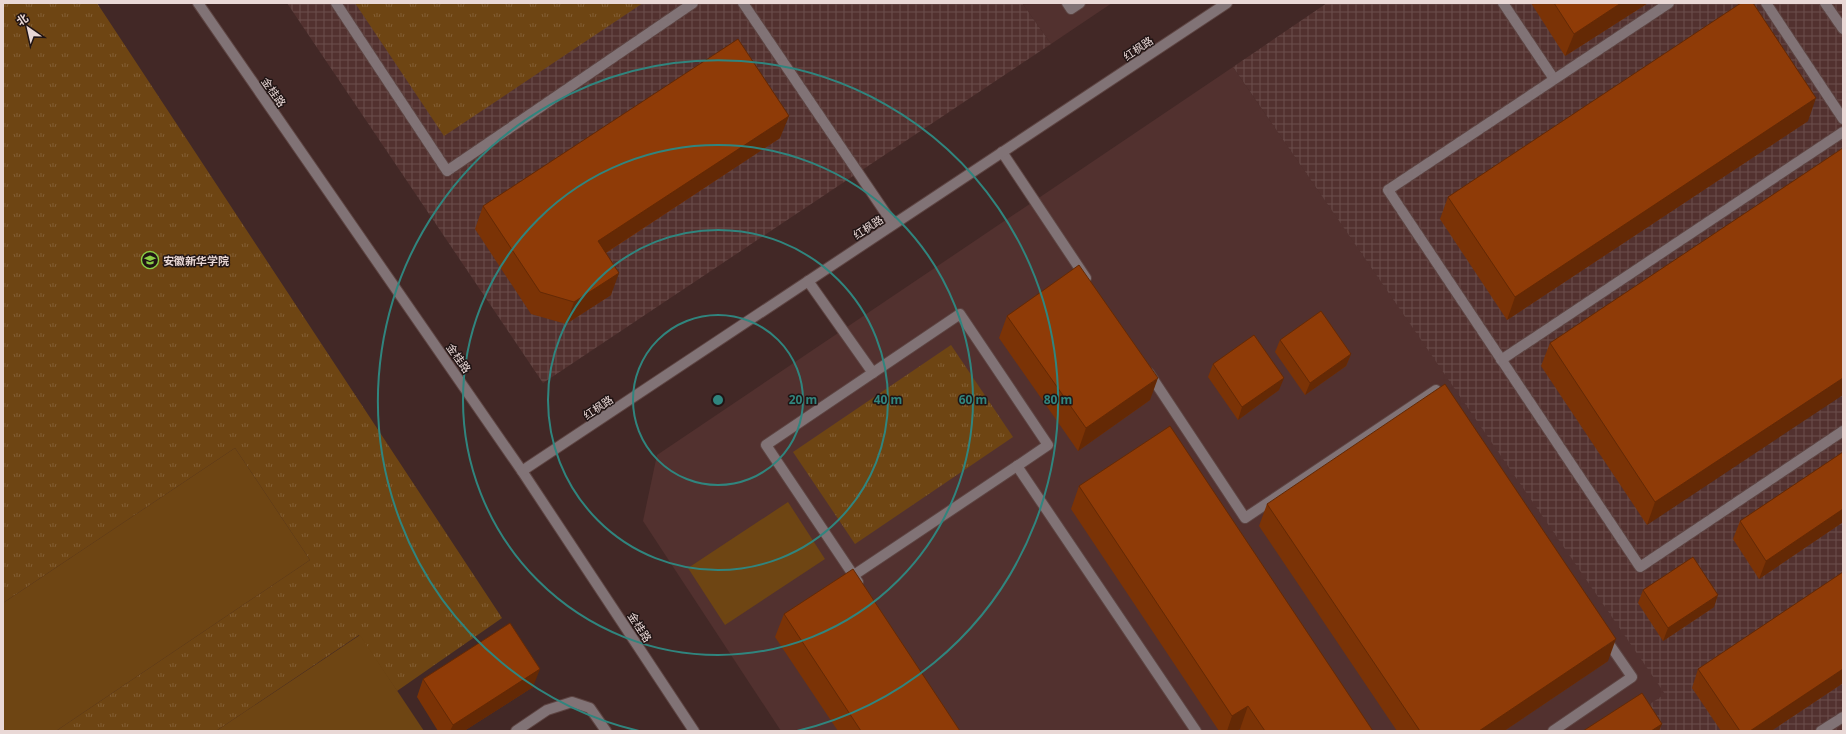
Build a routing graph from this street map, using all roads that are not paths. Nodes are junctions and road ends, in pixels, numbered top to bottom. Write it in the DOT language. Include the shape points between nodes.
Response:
graph roads {
  1 [pos="198,3"];
  2 [pos="336,3"];
  3 [pos="693,3"];
  4 [pos="743,3"];
  5 [pos="1067,3"];
  6 [pos="1080,3"];
  7 [pos="1226,3"];
  8 [pos="1503,3"];
  9 [pos="1669,3"];
  10 [pos="1766,3"];
  11 [pos="1826,3"];
  12 [pos="1843,29"];
  13 [pos="1554,80"];
  14 [pos="1843,119"];
  15 [pos="1843,132"];
  16 [pos="1002,152"];
  17 [pos="893,224"];
  18 [pos="808,280"];
  19 [pos="1090,285"];
  20 [pos="1501,360"];
  21 [pos="1144,365"];
  22 [pos="873,374"];
  23 [pos="1450,409"];
  24 [pos="1843,431"];
  25 [pos="1017,466"];
  26 [pos="522,471"];
  27 [pos="854,575"];
  28 [pos="863,588"];
  29 [pos="1601,632"];
  30 [pos="1843,717"];
  31 [pos="516,731"];
  32 [pos="606,731"];
  33 [pos="694,731"];
  34 [pos="1196,731"];
  35 [pos="1553,731"];
  36 [pos="1821,731"];
  1 -- 26 [label="street, 金桂路"];
  2 -- 3 [label="street" via="447,171"];
  4 -- 17 [label="street"];
  5 -- 6 [label="street" via="1071,9"];
  7 -- 16 [label="street, 红枫路"];
  8 -- 13 [label="street"];
  9 -- 13 [label="street"];
  10 -- 14 [label="street"];
  11 -- 12 [label="street"];
  13 -- 20 [label="street" via="1388,190"];
  15 -- 20 [label="street"];
  16 -- 17 [label="street, 红枫路"];
  16 -- 19 [label="street"];
  17 -- 18 [label="street, 红枫路"];
  18 -- 22 [label="street"];
  18 -- 26 [label="street, 红枫路"];
  20 -- 24 [label="street" via="1640,567"];
  21 -- 23 [label="street" via="1245,518 1436,390"];
  22 -- 25 [label="street" via="960,314 1048,445"];
  22 -- 27 [label="street" via="766,445"];
  25 -- 27 [label="street"];
  25 -- 34 [label="street"];
  26 -- 33 [label="street, 金桂路"];
  27 -- 28 [label="street"];
  29 -- 35 [label="street" via="1632,677"];
  30 -- 36 [label="street"];
  31 -- 32 [label="street" via="547,710 572,702 590,708"];
}
